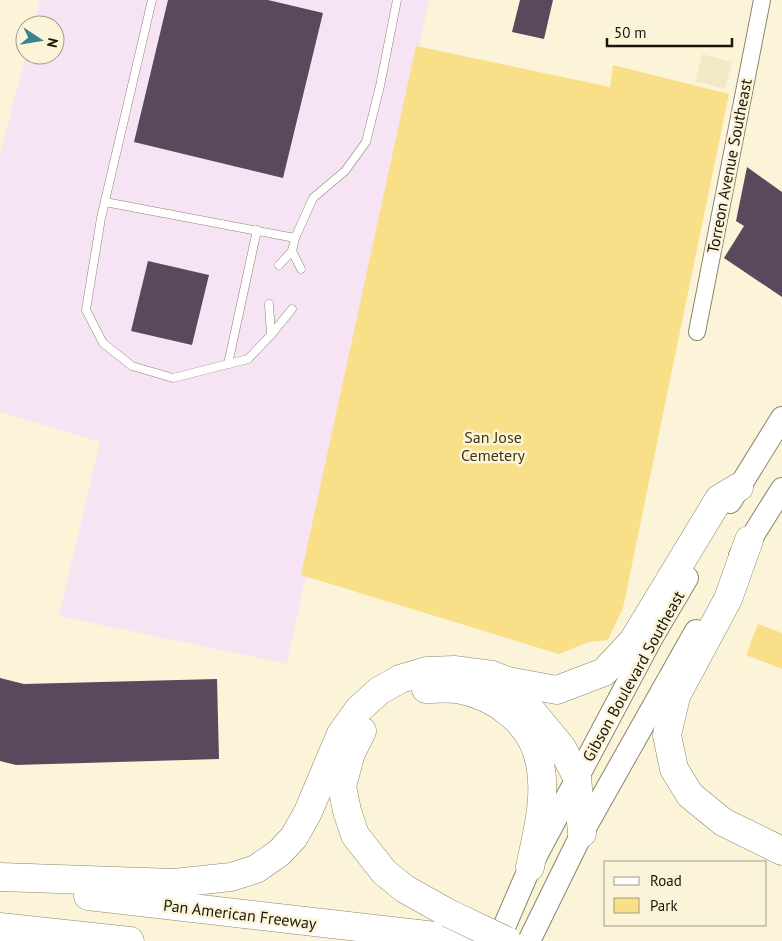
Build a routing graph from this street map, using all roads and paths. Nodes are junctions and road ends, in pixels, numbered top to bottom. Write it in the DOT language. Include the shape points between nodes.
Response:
graph roads {
  1 [pos="152,0"];
  2 [pos="397,0"];
  3 [pos="762,0"];
  4 [pos="105,202"];
  5 [pos="257,230"];
  6 [pos="295,238"];
  7 [pos="292,251"];
  8 [pos="279,265"];
  9 [pos="300,269"];
  10 [pos="269,304"];
  11 [pos="292,309"];
  12 [pos="697,332"];
  13 [pos="271,335"];
  14 [pos="228,364"];
  15 [pos="782,418"];
  16 [pos="740,487"];
  17 [pos="782,489"];
  18 [pos="749,540"];
  19 [pos="507,681"];
  20 [pos="577,778"];
  21 [pos="582,834"];
  22 [pos="782,851"];
  23 [pos="530,867"];
  24 [pos="0,877"];
  25 [pos="0,886"];
  26 [pos="442,925"];
  27 [pos="0,927"];
  28 [pos="130,941"];
  29 [pos="479,941"];
  30 [pos="498,941"];
  31 [pos="507,941"];
  32 [pos="528,941"];
  1 -- 4 [label="lane"];
  2 -- 6 [label="lane" via="366,142 345,171 313,198"];
  3 -- 12 [label="street, Torreon Avenue Southeast"];
  4 -- 5 [label="lane"];
  4 -- 14 [label="lane" via="86,310 103,343 132,366 173,378"];
  5 -- 6 [label="lane"];
  5 -- 14 [label="lane"];
  6 -- 7 [label="lane"];
  7 -- 8 [label="lane"];
  7 -- 9 [label="lane"];
  10 -- 13 [label="lane"];
  11 -- 13 [label="lane"];
  13 -- 14 [label="lane" via="248,358"];
  15 -- 16 [label="main road, Gibson Boulevard Southeast" via="773,440"];
  16 -- 19 [label="highway" via="718,499 633,640 604,672 557,690"];
  16 -- 20 [label="main road, Gibson Boulevard Southeast" via="651,639"];
  17 -- 18 [label="main road, Gibson Boulevard Southeast"];
  18 -- 21 [label="main road, Gibson Boulevard Southeast"];
  18 -- 22 [label="highway" via="728,599 676,696 667,735 674,769 690,794 723,822"];
  19 -- 20 [label="highway" via="562,748"];
  19 -- 24 [label="highway" via="492,674 427,671 400,679 380,691 359,708 341,734 294,837 279,853 256,869 231,877 174,883"];
  20 -- 21 [label="highway"];
  20 -- 23 [label="main road, Gibson Boulevard Southeast"];
  21 -- 32 [label="main road, Gibson Boulevard Southeast"];
  23 -- 26 [label="highway" via="540,822 540,764 532,738 518,720 500,705 480,695 455,689 426,689 401,697 380,710 362,731 351,753 342,786 347,811 355,835 384,872"];
  23 -- 30 [label="main road, Gibson Boulevard Southeast"];
  25 -- 26 [label="highway, Pan American Freeway"];
  26 -- 29 [label="highway, Pan American Freeway"];
  26 -- 31 [label="highway, bridge"];
  27 -- 28 [label="highway"];
}
